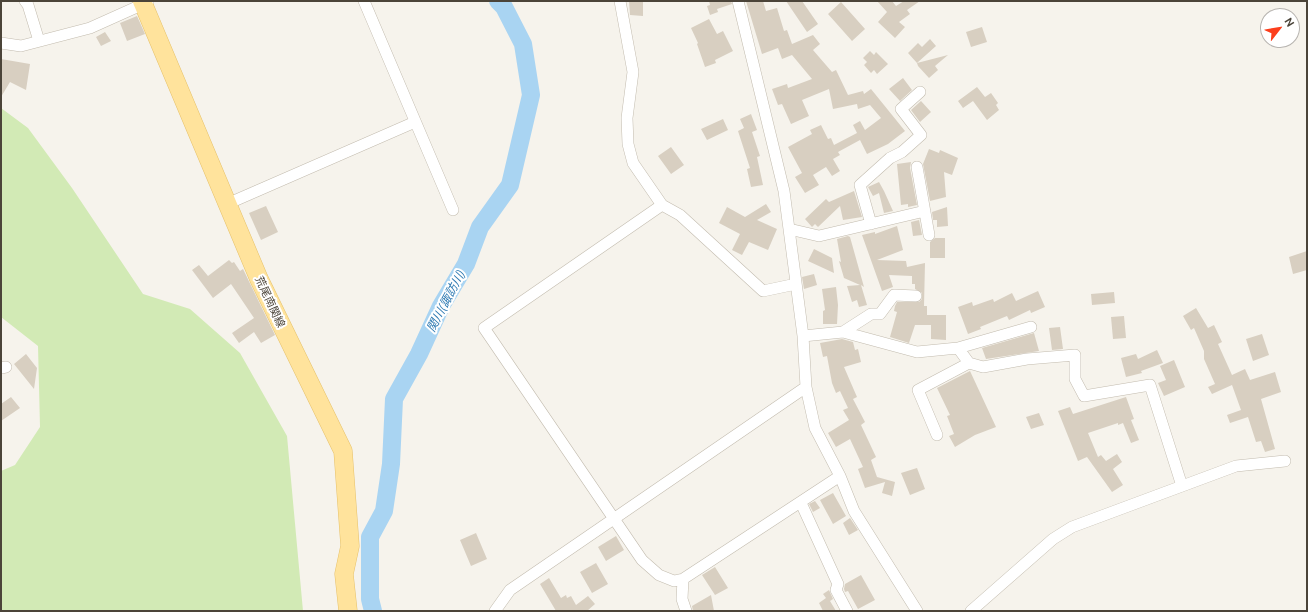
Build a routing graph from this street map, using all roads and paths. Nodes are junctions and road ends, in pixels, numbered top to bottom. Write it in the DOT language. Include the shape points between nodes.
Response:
graph roads {
  1 [pos="24,1"];
  2 [pos="364,1"];
  3 [pos="620,1"];
  4 [pos="738,1"];
  5 [pos="146,2"];
  6 [pos="39,41"];
  7 [pos="1,43"];
  8 [pos="920,92"];
  9 [pos="415,122"];
  10 [pos="917,167"];
  11 [pos="227,204"];
  12 [pos="662,205"];
  13 [pos="452,210"];
  14 [pos="925,211"];
  15 [pos="870,224"];
  16 [pos="789,229"];
  17 [pos="929,235"];
  18 [pos="796,284"];
  19 [pos="916,296"];
  20 [pos="1031,327"];
  21 [pos="844,332"];
  22 [pos="802,336"];
  23 [pos="958,348"];
  24 [pos="969,363"];
  25 [pos="806,387"];
  26 [pos="937,435"];
  27 [pos="1285,461"];
  28 [pos="840,476"];
  29 [pos="1182,486"];
  30 [pos="801,503"];
  31 [pos="613,518"];
  32 [pos="683,579"];
  33 [pos="348,611"];
  34 [pos="495,611"];
  35 [pos="686,611"];
  36 [pos="846,611"];
  37 [pos="917,611"];
  38 [pos="971,611"];
  1 -- 6 [label="street" via="28,5"];
  2 -- 9 [label="street"];
  3 -- 12 [label="street" via="633,72 627,118 628,144 633,163"];
  4 -- 16 [label="street" via="784,191"];
  5 -- 6 [label="street" via="90,28"];
  5 -- 11 [label="main road, 荒尾南関線"];
  6 -- 7 [label="street" via="21,46"];
  8 -- 15 [label="street" via="901,109 921,135 902,152 890,158 860,186"];
  9 -- 11 [label="street"];
  9 -- 13 [label="street"];
  10 -- 14 [label="street"];
  11 -- 33 [label="main road, 荒尾南関線" via="259,279 343,451 350,546 344,574"];
  12 -- 18 [label="street" via="680,214 763,291"];
  12 -- 31 [label="street" via="484,328"];
  14 -- 15 [label="street"];
  14 -- 17 [label="street"];
  15 -- 16 [label="street" via="819,236"];
  16 -- 18 [label="street"];
  18 -- 22 [label="street"];
  19 -- 21 [label="street" via="894,295 880,314 872,314"];
  20 -- 23 [label="street"];
  21 -- 22 [label="street"];
  21 -- 23 [label="street" via="917,352"];
  22 -- 25 [label="street"];
  23 -- 24 [label="street"];
  24 -- 26 [label="street" via="918,390"];
  24 -- 29 [label="street" via="983,366 1075,355 1076,379 1084,396 1150,385"];
  25 -- 28 [label="street" via="814,428"];
  25 -- 31 [label="street"];
  27 -- 29 [label="street" via="1236,466"];
  28 -- 30 [label="street"];
  28 -- 37 [label="street" via="854,511"];
  29 -- 38 [label="street" via="1072,527 1053,539"];
  30 -- 32 [label="street"];
  30 -- 36 [label="street" via="838,584 836,590"];
  31 -- 32 [label="street" via="642,560 659,575 674,581"];
  31 -- 34 [label="street" via="510,590"];
  32 -- 35 [label="street" via="682,599"];
}
